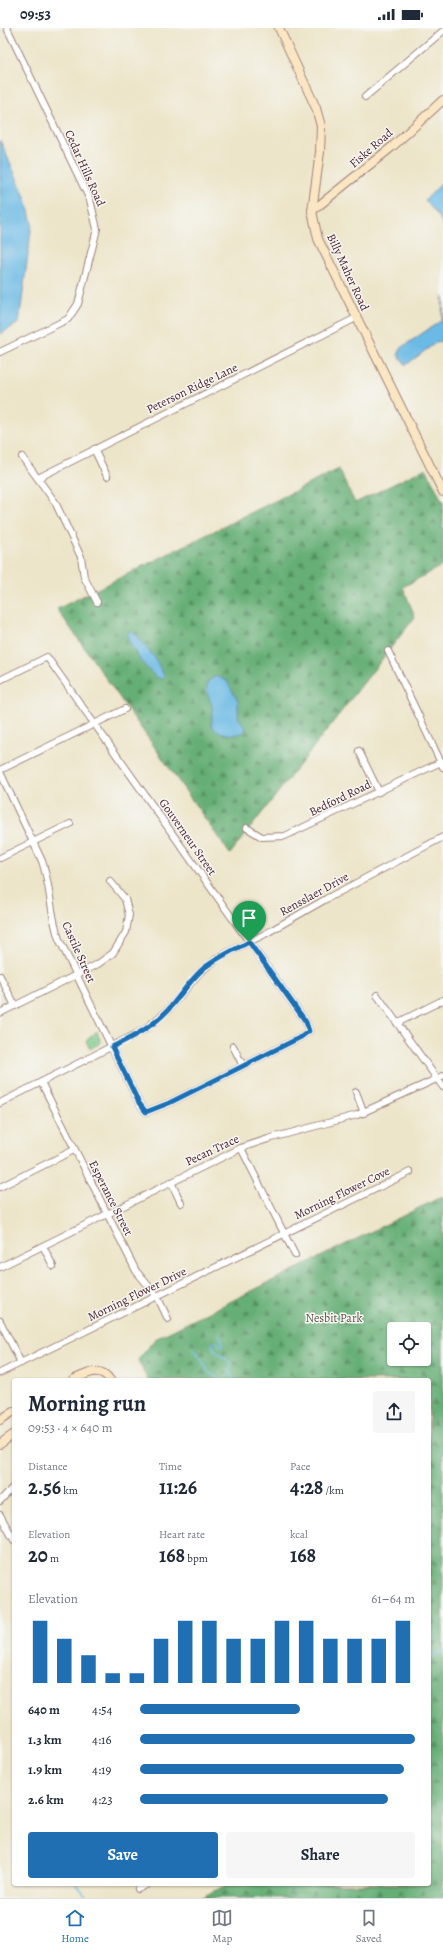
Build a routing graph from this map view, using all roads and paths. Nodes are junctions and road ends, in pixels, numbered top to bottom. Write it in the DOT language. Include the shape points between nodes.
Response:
graph roads {
  1 [pos="7,28"];
  2 [pos="279,28"];
  3 [pos="443,31"];
  4 [pos="365,97"];
  5 [pos="443,100"];
  6 [pos="312,211"];
  7 [pos="356,318"];
  8 [pos="0,352"];
  9 [pos="94,449"];
  10 [pos="22,457"];
  11 [pos="107,476"];
  12 [pos="440,477"];
  13 [pos="38,478"];
  14 [pos="443,492"];
  15 [pos="97,602"];
  16 [pos="388,651"];
  17 [pos="0,680"];
  18 [pos="125,709"];
  19 [pos="94,724"];
  20 [pos="359,751"];
  21 [pos="442,763"];
  22 [pos="0,771"];
  23 [pos="379,792"];
  24 [pos="70,824"];
  25 [pos="247,828"];
  26 [pos="443,837"];
  27 [pos="34,842"];
  28 [pos="0,858"];
  29 [pos="110,881"];
  30 [pos="249,942"];
  31 [pos="76,975"];
  32 [pos="0,976"];
  33 [pos="377,995"];
  34 [pos="443,1000"];
  35 [pos="14,1006"];
  36 [pos="0,1013"];
  37 [pos="397,1023"];
  38 [pos="234,1046"];
  39 [pos="112,1047"];
  40 [pos="243,1066"];
  41 [pos="440,1077"];
  42 [pos="42,1082"];
  43 [pos="443,1087"];
  44 [pos="356,1092"];
  45 [pos="0,1103"];
  46 [pos="364,1113"];
  47 [pos="241,1148"];
  48 [pos="74,1150"];
  49 [pos="410,1172"];
  50 [pos="171,1182"];
  51 [pos="0,1187"];
  52 [pos="181,1203"];
  53 [pos="107,1214"];
  54 [pos="284,1234"];
  55 [pos="43,1246"];
  56 [pos="295,1256"];
  57 [pos="53,1266"];
  58 [pos="0,1267"];
  59 [pos="157,1296"];
  60 [pos="168,1319"];
  61 [pos="0,1321"];
  62 [pos="21,1363"];
  63 [pos="0,1374"];
  64 [pos="78,1378"];
  65 [pos="109,1378"];
  66 [pos="12,1412"];
  67 [pos="0,1420"];
  68 [pos="12,1435"];
  69 [pos="0,1444"];
  70 [pos="12,1488"];
  71 [pos="0,1501"];
  72 [pos="0,1515"];
  73 [pos="12,1536"];
  74 [pos="144,1886"];
  75 [pos="138,1889"];
  1 -- 8 [label="street, Cedar Hills Road" via="90,200 97,229 78,304 68,319"];
  2 -- 6 [label="main road, Billy Maher Road" via="316,108 320,126 320,152"];
  3 -- 4 [label="street"];
  5 -- 6 [label="main road, Fiske Road" via="393,146"];
  6 -- 7 [label="main road, Billy Maher Road" via="318,239"];
  7 -- 9 [label="street, Peterson Ridge Lane"];
  7 -- 12 [label="main road, Billy Maher Road"];
  9 -- 11 [label="street"];
  9 -- 13 [label="street, Peterson Ridge Lane"];
  10 -- 13 [label="street"];
  12 -- 14 [label="main road, Billy Maher Road"];
  13 -- 15 [label="street" via="53,499 77,547 84,577"];
  16 -- 21 [label="street"];
  17 -- 19 [label="street, Gouverneur Street" via="47,657"];
  18 -- 19 [label="street"];
  19 -- 22 [label="street"];
  19 -- 30 [label="street, Gouverneur Street"];
  20 -- 23 [label="street"];
  21 -- 23 [label="street, Bedford Road"];
  22 -- 27 [label="street, Castile Street"];
  23 -- 25 [label="street, Bedford Road" via="285,836 262,837"];
  24 -- 27 [label="street"];
  26 -- 30 [label="street, Rensslaer Drive"];
  27 -- 28 [label="street"];
  27 -- 31 [label="street, Castile Street" via="45,871 56,930"];
  29 -- 31 [label="street" via="127,905 129,920 126,932 109,957"];
  30 -- 39 [label="street, Rensslaer Drive" via="208,965 158,1020 137,1035"];
  30 -- 40 [label="street, Gouverneur Street" via="306,1022 309,1031"];
  31 -- 35 [label="street"];
  31 -- 39 [label="street, Castile Street"];
  32 -- 35 [label="street"];
  33 -- 37 [label="street"];
  34 -- 37 [label="street"];
  35 -- 36 [label="street"];
  37 -- 41 [label="street"];
  38 -- 40 [label="street"];
  39 -- 40 [label="street, Castile Street" via="139,1103 146,1112"];
  39 -- 42 [label="street, Rensslaer Drive"];
  41 -- 43 [label="street"];
  41 -- 46 [label="street, Pecan Trace"];
  42 -- 45 [label="street, Rensslaer Drive"];
  42 -- 48 [label="street, Esperance Street"];
  44 -- 46 [label="street"];
  46 -- 47 [label="street, Pecan Trace"];
  47 -- 50 [label="street, Pecan Trace"];
  47 -- 54 [label="street"];
  48 -- 51 [label="street"];
  48 -- 53 [label="street, Esperance Street"];
  49 -- 54 [label="street, Morning Flower Cove"];
  50 -- 52 [label="street"];
  50 -- 53 [label="street, Pecan Trace"];
  53 -- 55 [label="street, Pecan Trace"];
  53 -- 59 [label="street, Esperance Street" via="137,1273"];
  54 -- 56 [label="street"];
  54 -- 59 [label="street, Morning Flower Drive"];
  55 -- 57 [label="street"];
  55 -- 58 [label="street, Pecan Trace"];
  59 -- 60 [label="street, Esperance Street"];
  59 -- 62 [label="street, Morning Flower Drive"];
  61 -- 62 [label="street"];
  62 -- 63 [label="street, Morning Flower Drive"];
  64 -- 65 [label="main road" via="96,1371 106,1374"];
  66 -- 67 [label="main road"];
  68 -- 69 [label="main road"];
  70 -- 71 [label="street"];
  72 -- 73 [label="street"];
  74 -- 75 [label="street"];
}
